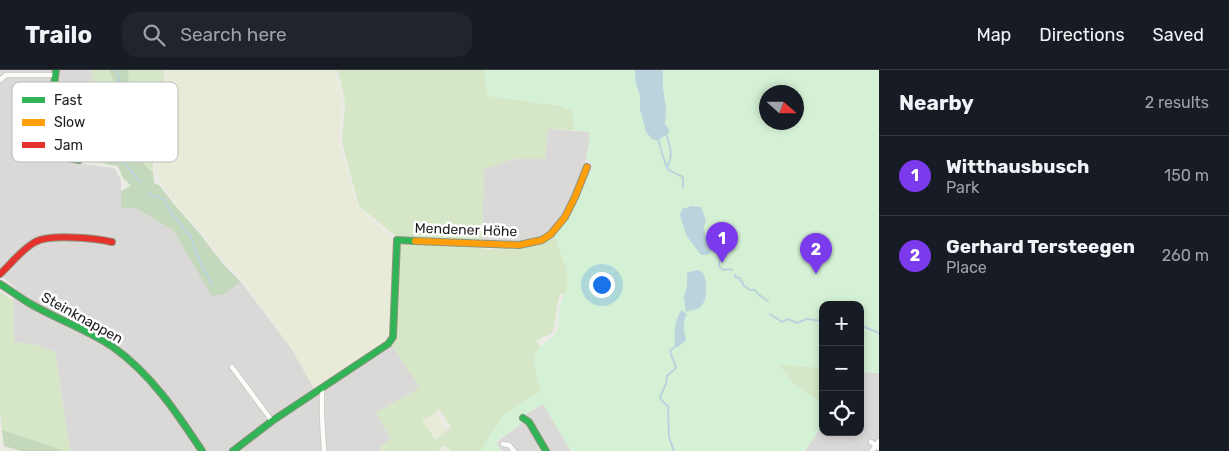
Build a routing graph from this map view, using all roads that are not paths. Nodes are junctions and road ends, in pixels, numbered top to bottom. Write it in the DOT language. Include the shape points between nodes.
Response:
graph roads {
  1 [pos="56,73"];
  2 [pos="0,80"];
  3 [pos="587,167"];
  4 [pos="112,242"];
  5 [pos="0,274"];
  6 [pos="0,284"];
  7 [pos="232,367"];
  8 [pos="322,389"];
  9 [pos="523,418"];
  10 [pos="272,422"];
  11 [pos="871,442"];
  12 [pos="503,444"];
  13 [pos="878,445"];
  14 [pos="202,451"];
  15 [pos="233,451"];
  16 [pos="324,451"];
  17 [pos="514,451"];
  18 [pos="546,451"];
  19 [pos="872,451"];
  1 -- 2 [label="street" via="6,75"];
  3 -- 8 [label="street, Mendener Höhe" via="561,223 541,240 519,245 397,240 391,340"];
  4 -- 5 [label="street" via="42,239"];
  6 -- 14 [label="street, Steinknappen" via="29,304 92,334 130,360 167,399"];
  7 -- 10 [label="street"];
  8 -- 10 [label="street, Mendener Höhe"];
  8 -- 16 [label="street"];
  9 -- 18 [label="street"];
  10 -- 15 [label="street, Mendener Höhe"];
  11 -- 13 [label="street"];
  12 -- 17 [label="street"];
  13 -- 19 [label="street"];
}
